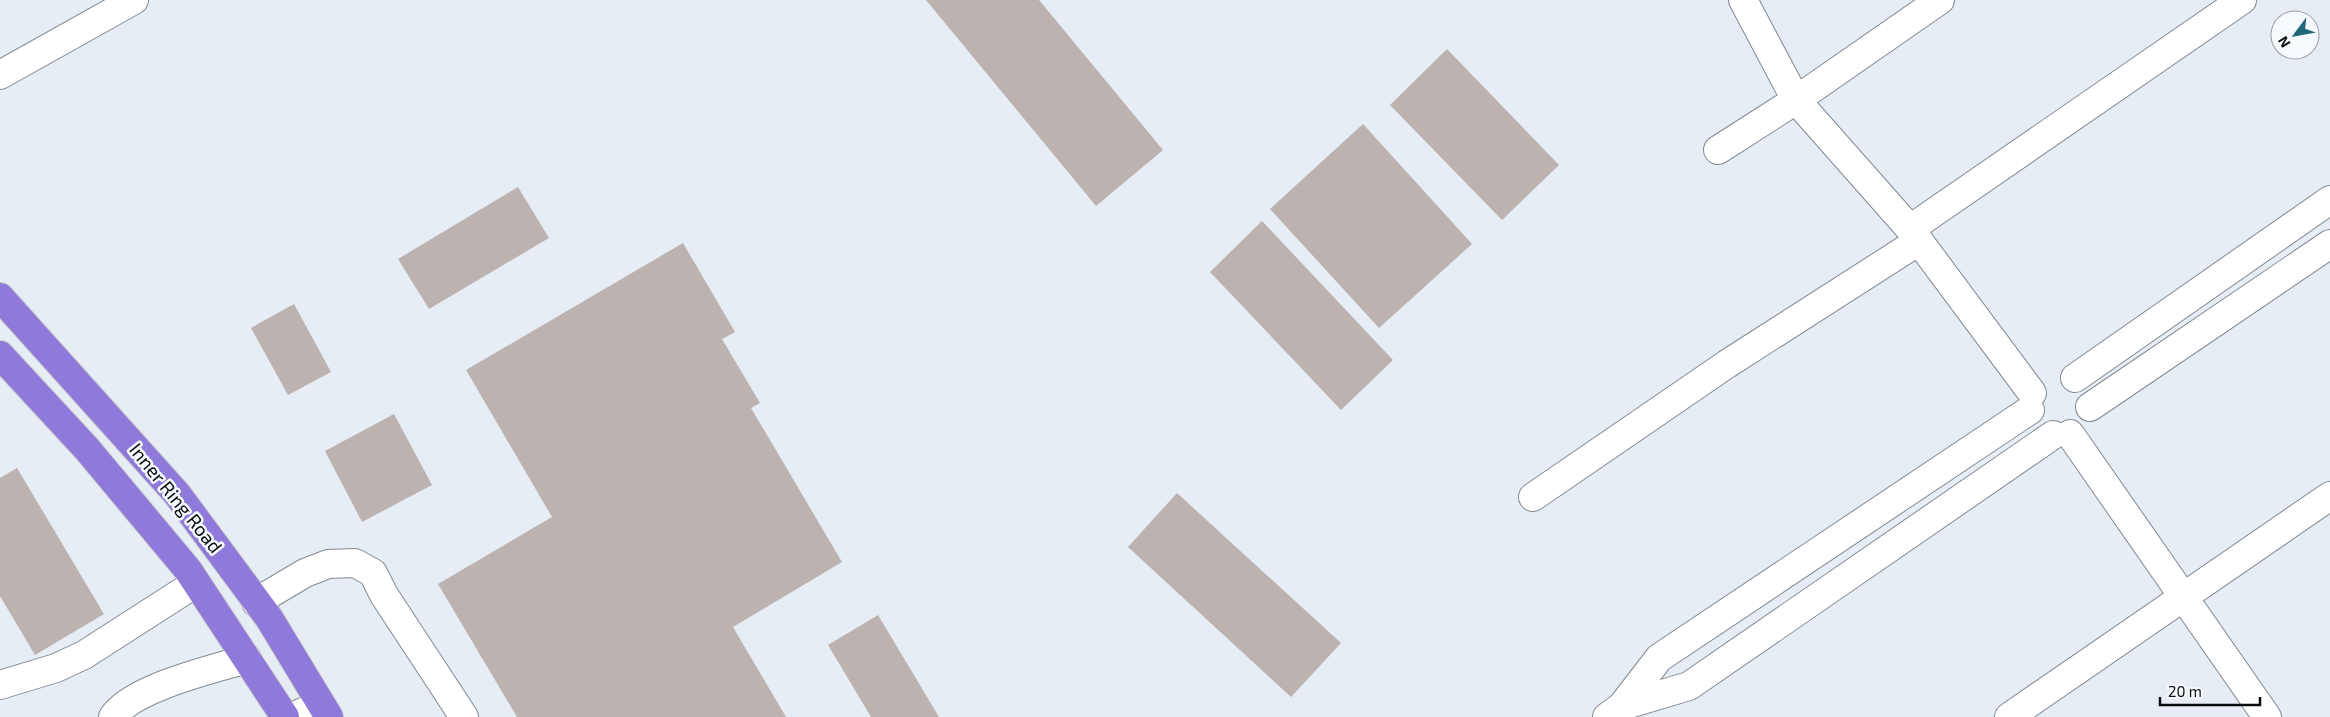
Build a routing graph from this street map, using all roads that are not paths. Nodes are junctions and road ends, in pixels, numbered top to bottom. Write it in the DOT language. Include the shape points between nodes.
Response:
graph roads {
  1 [pos="134,0"];
  2 [pos="1743,0"];
  3 [pos="1940,0"];
  4 [pos="2242,0"];
  5 [pos="0,76"];
  6 [pos="1796,100"];
  7 [pos="1718,150"];
  8 [pos="2330,200"];
  9 [pos="1915,235"];
  10 [pos="2330,244"];
  11 [pos="0,297"];
  12 [pos="0,355"];
  13 [pos="2075,378"];
  14 [pos="2031,402"];
  15 [pos="2090,408"];
  16 [pos="2061,434"];
  17 [pos="2330,496"];
  18 [pos="1532,497"];
  19 [pos="196,583"];
  20 [pos="2185,597"];
  21 [pos="256,602"];
  22 [pos="247,659"];
  23 [pos="0,685"];
  24 [pos="325,711"];
  25 [pos="1615,711"];
  26 [pos="113,717"];
  27 [pos="285,717"];
  28 [pos="292,717"];
  29 [pos="464,717"];
  30 [pos="2009,717"];
  31 [pos="2266,717"];
  1 -- 5 [label="street"];
  2 -- 6 [label="street"];
  3 -- 6 [label="street"];
  4 -- 9 [label="street"];
  6 -- 7 [label="street"];
  6 -- 9 [label="street"];
  8 -- 13 [label="street"];
  9 -- 14 [label="street"];
  9 -- 18 [label="street"];
  10 -- 15 [label="street"];
  11 -- 21 [label="highway, Inner Ring Road" via="177,494"];
  12 -- 19 [label="highway, Inner Ring Road" via="87,449"];
  13 -- 14 [label="street" via="2055,375 2045,378"];
  13 -- 15 [label="street" via="2087,390"];
  14 -- 16 [label="street" via="2038,426"];
  14 -- 25 [label="street" via="1659,658"];
  15 -- 16 [label="street" via="2084,424"];
  16 -- 20 [label="street"];
  16 -- 25 [label="street" via="1688,686"];
  17 -- 20 [label="street"];
  19 -- 22 [label="highway, Inner Ring Road"];
  19 -- 23 [label="street" via="84,655 56,668"];
  20 -- 30 [label="street"];
  20 -- 31 [label="street"];
  21 -- 24 [label="highway, Inner Ring Road"];
  21 -- 29 [label="street" via="305,573 328,564 355,563 373,572 384,595"];
  22 -- 26 [label="street" via="163,685 118,708"];
  22 -- 27 [label="highway, Inner Ring Road"];
  24 -- 28 [label="street"];
}
